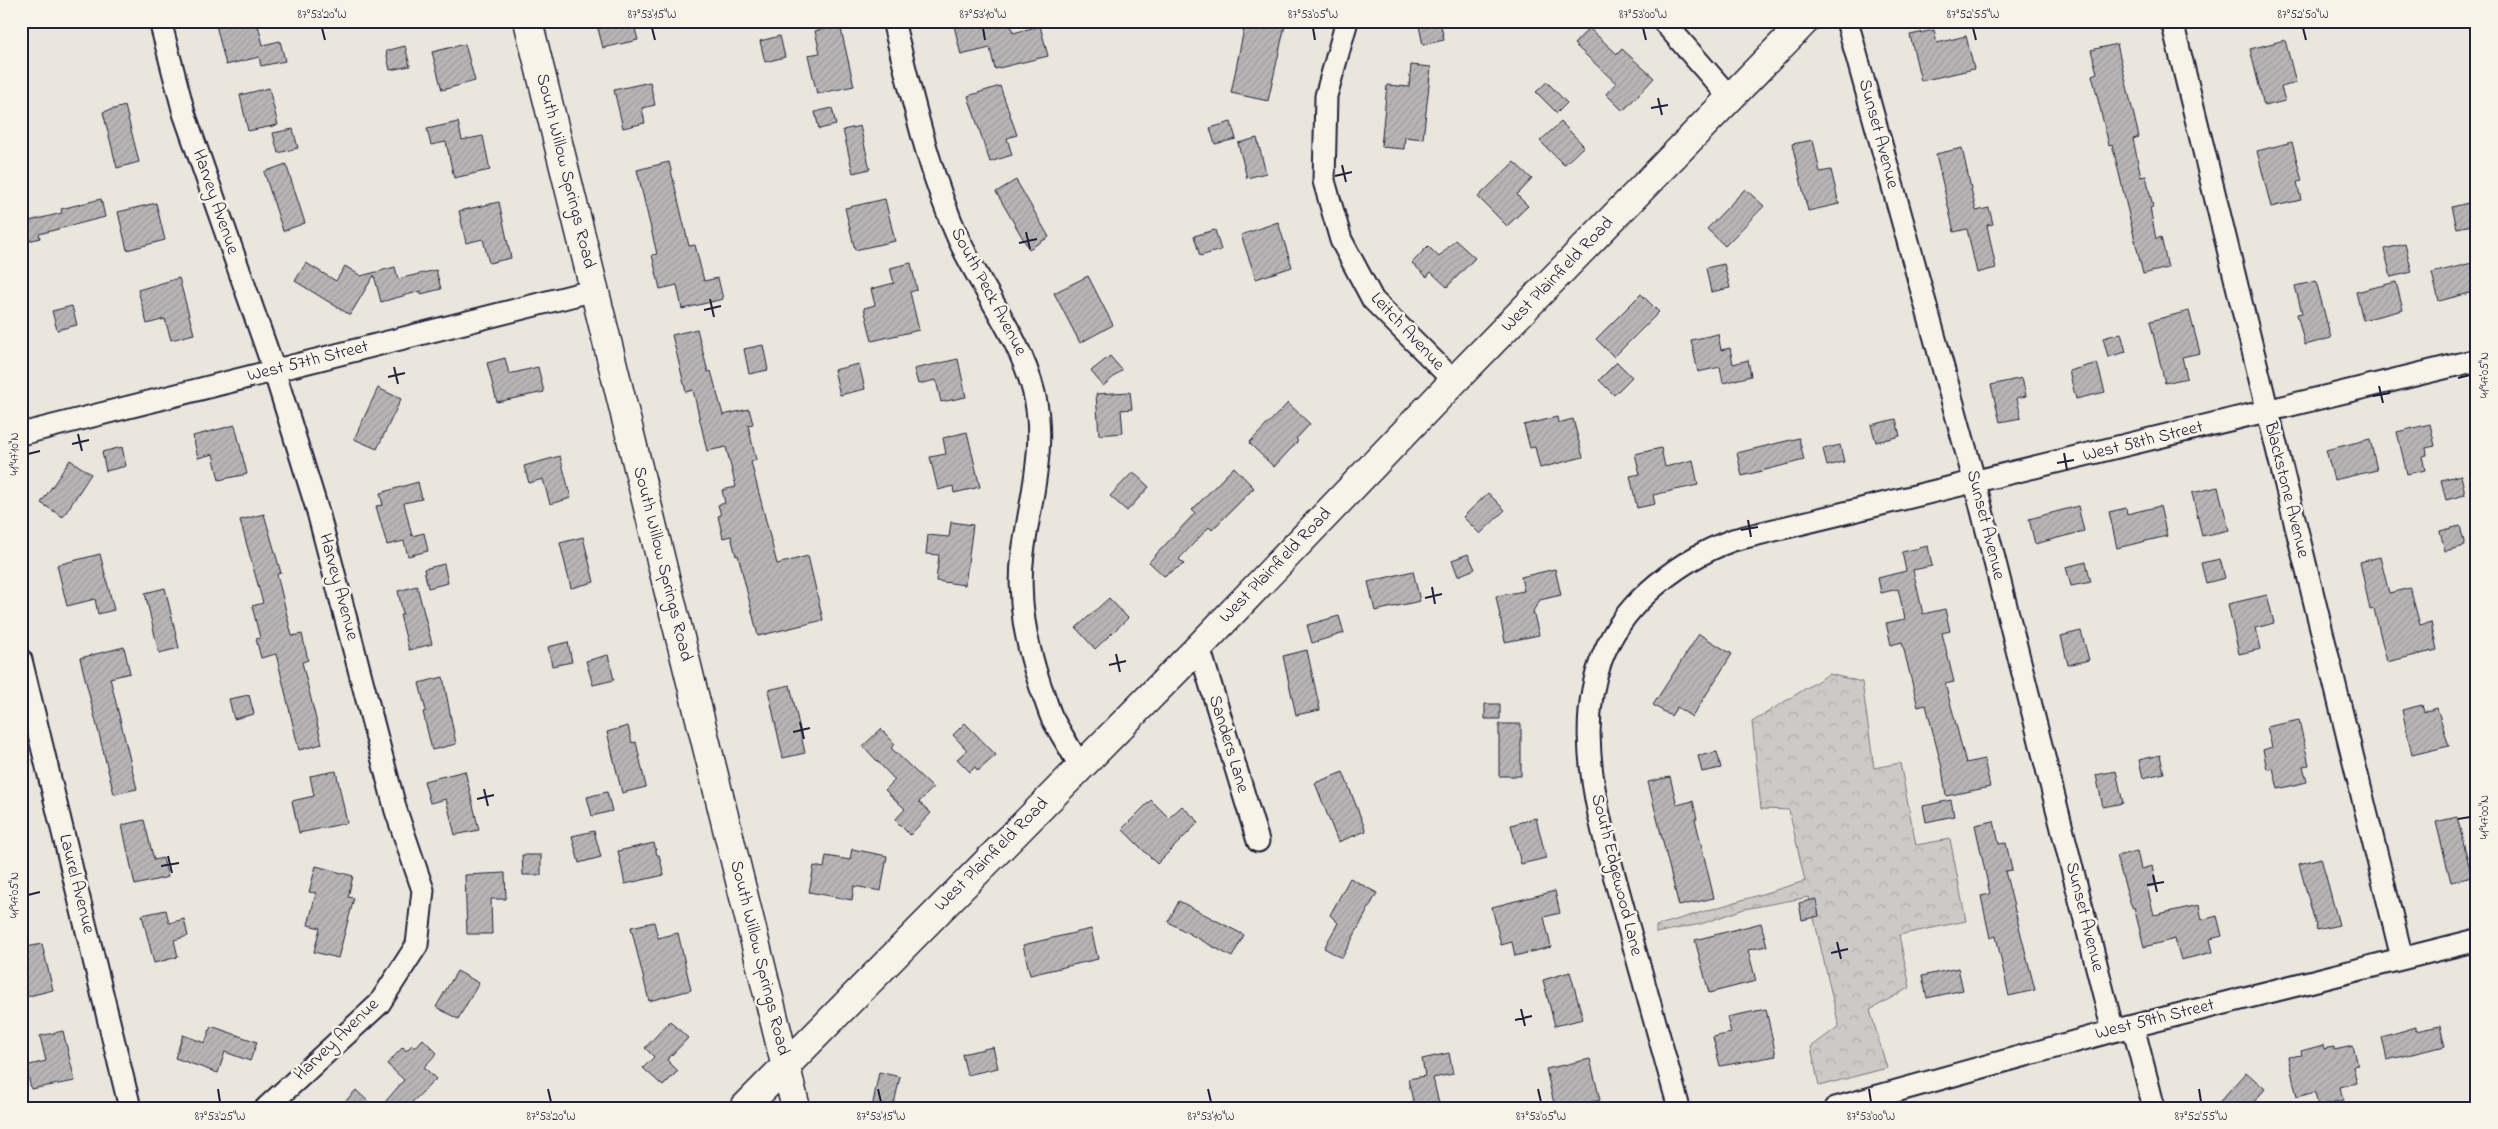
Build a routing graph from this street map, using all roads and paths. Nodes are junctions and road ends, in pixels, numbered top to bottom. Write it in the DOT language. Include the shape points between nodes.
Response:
graph roads {
  1 [pos="160,21"];
  2 [pos="528,21"];
  3 [pos="893,21"];
  4 [pos="1347,21"];
  5 [pos="1662,21"];
  6 [pos="1805,21"];
  7 [pos="1847,21"];
  8 [pos="2172,21"];
  9 [pos="1731,99"];
  10 [pos="595,290"];
  11 [pos="2477,360"];
  12 [pos="274,370"];
  13 [pos="1454,381"];
  14 [pos="2267,411"];
  15 [pos="21,434"];
  16 [pos="1975,483"];
  17 [pos="1609,640"];
  18 [pos="1199,647"];
  19 [pos="21,660"];
  20 [pos="1080,766"];
  21 [pos="1258,841"];
  22 [pos="2477,940"];
  23 [pos="2402,958"];
  24 [pos="2123,1028"];
  25 [pos="785,1064"];
  26 [pos="130,1108"];
  27 [pos="266,1108"];
  28 [pos="744,1108"];
  29 [pos="796,1108"];
  30 [pos="1679,1108"];
  31 [pos="1835,1108"];
  32 [pos="2154,1108"];
  1 -- 12 [label="street, Harvey Avenue" via="184,113"];
  2 -- 10 [label="main road, South Willow Springs Road"];
  3 -- 20 [label="street, South Peck Avenue" via="931,167 943,200 978,278 1024,359 1034,394 1039,453 1022,555 1021,609 1029,654 1051,716"];
  4 -- 13 [label="street, Leitch Avenue" via="1326,96 1324,181 1331,207 1341,240 1373,300"];
  5 -- 9 [label="street"];
  6 -- 9 [label="main road, West Plainfield Road"];
  7 -- 16 [label="street, Sunset Avenue"];
  8 -- 14 [label="street, Blackstone Avenue"];
  9 -- 13 [label="main road, West Plainfield Road"];
  10 -- 12 [label="street, West 57th Street"];
  10 -- 25 [label="main road, South Willow Springs Road"];
  11 -- 14 [label="street, West 58th Street"];
  12 -- 15 [label="street, West 57th Street"];
  12 -- 27 [label="street, Harvey Avenue" via="318,512 396,811 423,890 417,945 379,1004"];
  13 -- 18 [label="main road, West Plainfield Road"];
  14 -- 16 [label="street, West 58th Street"];
  14 -- 23 [label="street, Blackstone Avenue"];
  16 -- 17 [label="street, West 58th Street" via="1733,540 1708,549 1677,568 1630,609"];
  16 -- 24 [label="street, Sunset Avenue"];
  17 -- 30 [label="street, South Edgewood Lane" via="1596,670 1589,701 1594,789 1608,853"];
  18 -- 20 [label="main road, West Plainfield Road"];
  18 -- 21 [label="street, Sanders Lane"];
  19 -- 26 [label="street, Laurel Avenue"];
  20 -- 25 [label="main road, West Plainfield Road"];
  22 -- 23 [label="street, West 59th Street"];
  23 -- 24 [label="street, West 59th Street"];
  24 -- 31 [label="street, West 59th Street"];
  24 -- 32 [label="street, Sunset Avenue"];
  25 -- 28 [label="main road, West Plainfield Road"];
  25 -- 29 [label="main road, South Willow Springs Road"];
}
